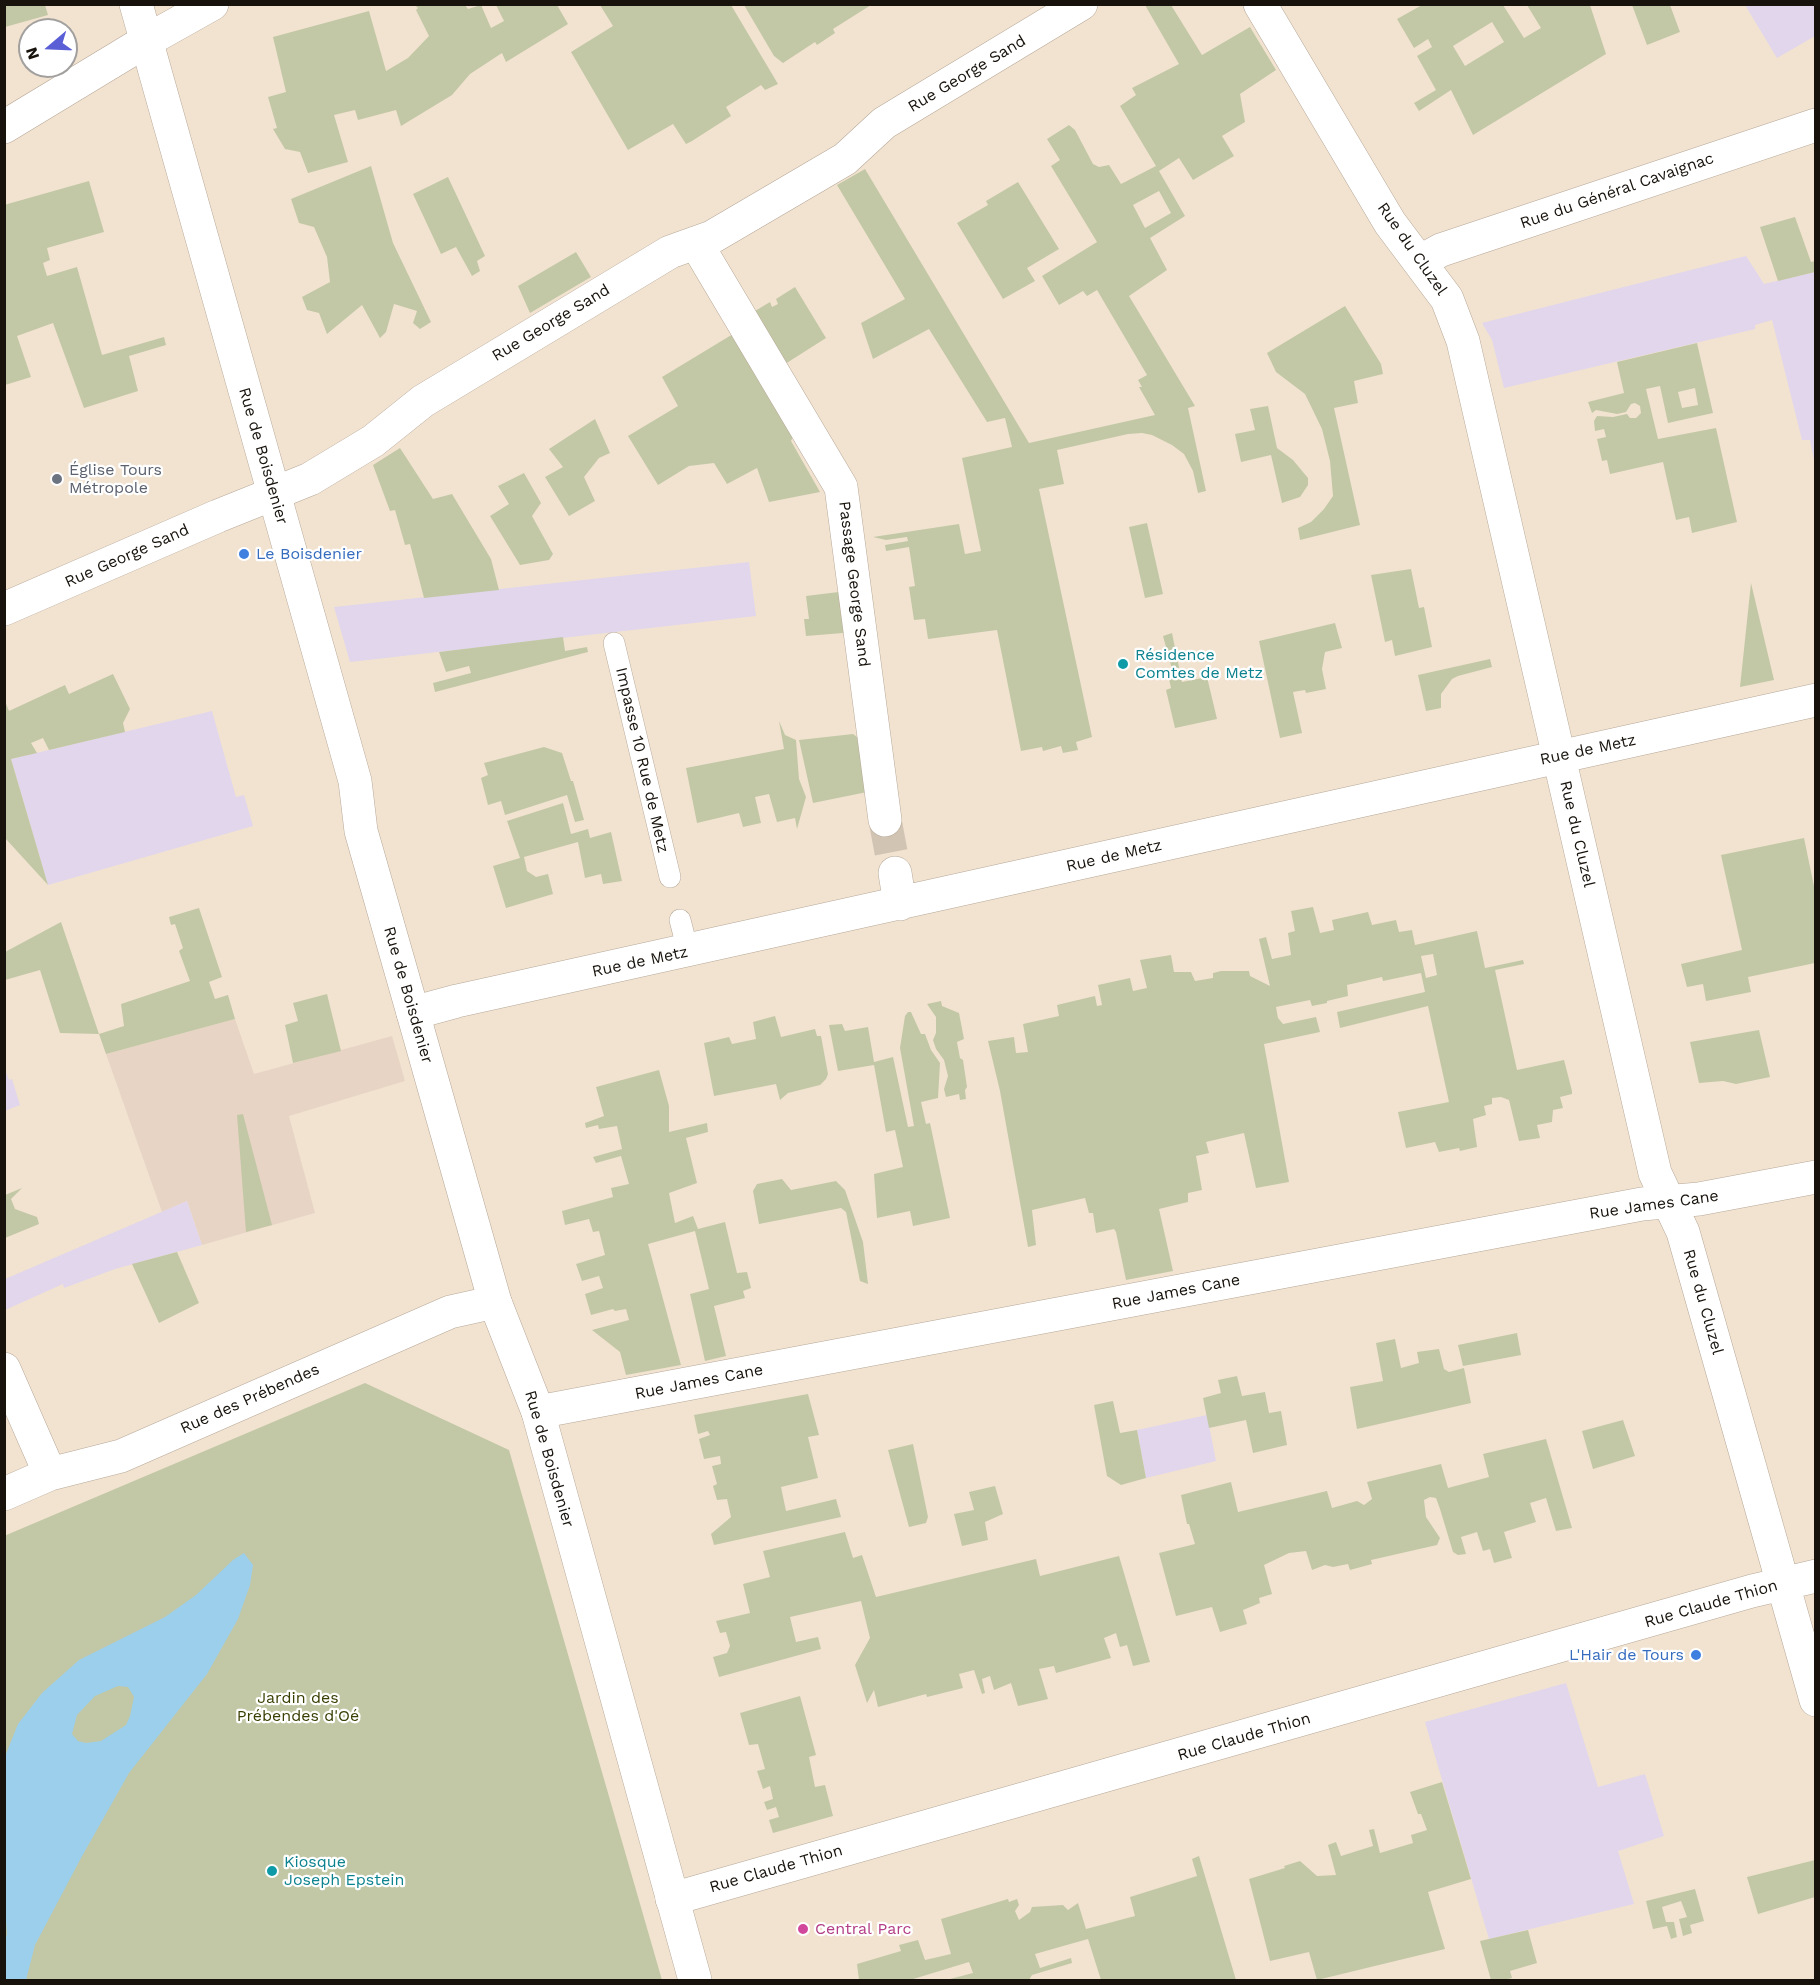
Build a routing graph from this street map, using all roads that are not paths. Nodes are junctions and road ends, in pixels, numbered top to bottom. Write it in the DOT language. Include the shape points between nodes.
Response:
graph roads {
  1 [pos="136,4"];
  2 [pos="212,4"];
  3 [pos="1081,4"];
  4 [pos="1260,4"];
  5 [pos="146,41"];
  6 [pos="1815,125"];
  7 [pos="4,127"];
  8 [pos="696,243"];
  9 [pos="1421,261"];
  10 [pos="274,494"];
  11 [pos="4,609"];
  12 [pos="614,643"];
  13 [pos="1815,700"];
  14 [pos="1559,757"];
  15 [pos="885,820"];
  16 [pos="670,877"];
  17 [pos="680,920"];
  18 [pos="688,951"];
  19 [pos="413,1013"];
  20 [pos="1815,1177"];
  21 [pos="1669,1202"];
  22 [pos="495,1302"];
  23 [pos="4,1369"];
  24 [pos="538,1412"];
  25 [pos="50,1474"];
  26 [pos="4,1494"];
  27 [pos="1815,1576"];
  28 [pos="1783,1584"];
  29 [pos="1815,1700"];
  30 [pos="672,1899"];
  31 [pos="695,1980"];
  1 -- 5 [label="street, Rue de Boisdenier"];
  2 -- 5 [label="street"];
  3 -- 8 [label="street, Rue George Sand" via="884,123 845,159"];
  4 -- 9 [label="street, Rue du Cluzel" via="1390,223"];
  5 -- 7 [label="street"];
  5 -- 10 [label="street, Rue de Boisdenier"];
  6 -- 9 [label="street, Rue du Général Cavaignac" via="1441,250"];
  8 -- 10 [label="street, Rue George Sand" via="670,252 423,401 373,441 310,479"];
  8 -- 15 [label="street, Passage George Sand" via="841,487"];
  9 -- 14 [label="street, Rue du Cluzel" via="1447,299 1463,341"];
  10 -- 11 [label="street, Rue George Sand"];
  10 -- 19 [label="street, Rue de Boisdenier" via="355,781 362,831"];
  12 -- 16 [label="lane, Impasse 10 Rue de Metz"];
  13 -- 14 [label="street, Rue de Metz"];
  14 -- 18 [label="street, Rue de Metz" via="897,888"];
  14 -- 21 [label="street, Rue du Cluzel" via="1655,1173"];
  17 -- 18 [label="lane"];
  18 -- 19 [label="street, Rue de Metz"];
  19 -- 22 [label="street, Rue de Boisdenier"];
  20 -- 21 [label="street, Rue James Cane" via="1699,1200"];
  21 -- 24 [label="street, Rue James Cane"];
  21 -- 28 [label="street, Rue du Cluzel" via="1683,1232"];
  22 -- 24 [label="street, Rue de Boisdenier"];
  22 -- 25 [label="street, Rue des Prébendes" via="450,1312 121,1456"];
  23 -- 25 [label="street"];
  24 -- 30 [label="street, Rue de Boisdenier"];
  25 -- 26 [label="street, Rue des Prébendes"];
  27 -- 28 [label="street, Rue Claude Thion"];
  28 -- 29 [label="street, Rue du Cluzel"];
  28 -- 30 [label="street, Rue Claude Thion"];
  30 -- 31 [label="street, Rue de Boisdenier"];
}
